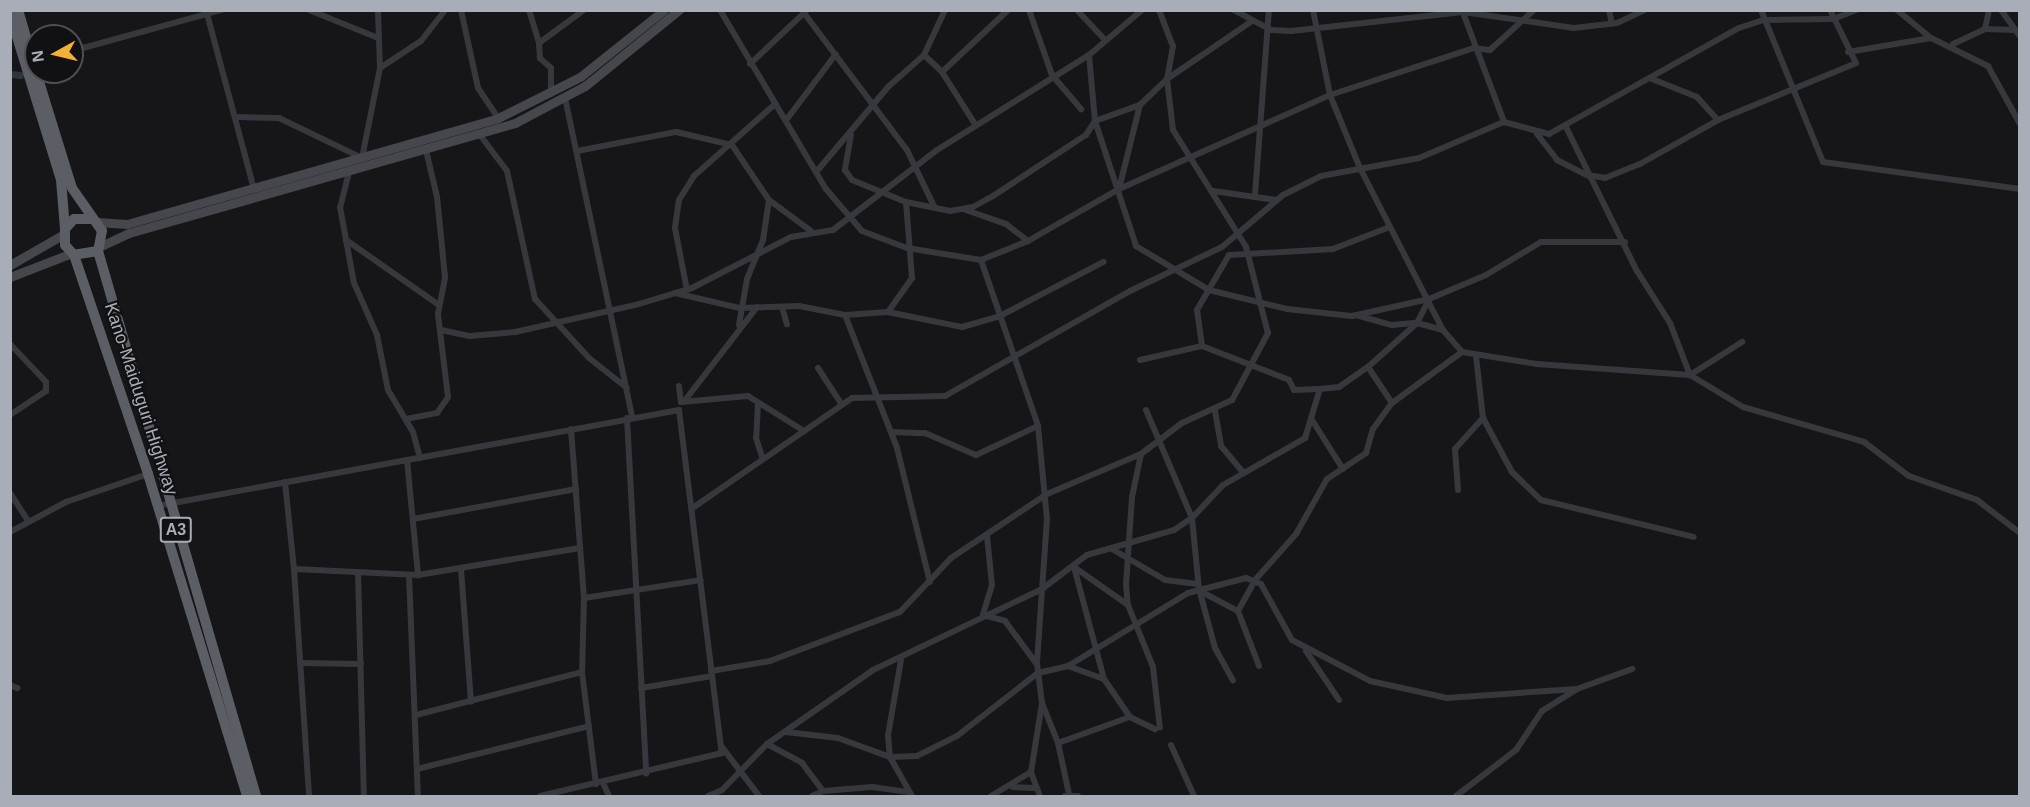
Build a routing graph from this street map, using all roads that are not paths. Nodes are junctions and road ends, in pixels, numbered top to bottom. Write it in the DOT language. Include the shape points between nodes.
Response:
graph roads {
  1 [pos="18,10"];
  2 [pos="221,10"];
  3 [pos="309,10"];
  4 [pos="378,10"];
  5 [pos="445,10"];
  6 [pos="460,10"];
  7 [pos="529,10"];
  8 [pos="584,10"];
  9 [pos="664,10"];
  10 [pos="679,10"];
  11 [pos="720,10"];
  12 [pos="945,10"];
  13 [pos="1008,10"];
  14 [pos="1029,10"];
  15 [pos="1077,10"];
  16 [pos="1142,10"];
  17 [pos="1159,10"];
  18 [pos="1234,10"];
  19 [pos="1269,10"];
  20 [pos="1313,10"];
  21 [pos="1534,10"];
  22 [pos="1609,10"];
  23 [pos="1645,10"];
  24 [pos="1761,10"];
  25 [pos="1830,10"];
  26 [pos="1856,10"];
  27 [pos="1897,10"];
  28 [pos="1989,10"];
  29 [pos="2001,10"];
  30 [pos="1462,11"];
  31 [pos="805,12"];
  32 [pos="10,14"];
  33 [pos="207,14"];
  34 [pos="1833,19"];
  35 [pos="1764,20"];
  36 [pos="1252,21"];
  37 [pos="1525,21"];
  38 [pos="1612,24"];
  39 [pos="1264,27"];
  40 [pos="24,28"];
  41 [pos="1985,29"];
  42 [pos="1314,30"];
  43 [pos="2017,33"];
  44 [pos="378,38"];
  45 [pos="1104,38"];
  46 [pos="1931,38"];
  47 [pos="539,43"];
  48 [pos="1953,44"];
  49 [pos="84,48"];
  50 [pos="1474,48"];
  51 [pos="1848,52"];
  52 [pos="836,54"];
  53 [pos="924,55"];
  54 [pos="1089,55"];
  55 [pos="750,64"];
  56 [pos="380,68"];
  57 [pos="942,72"];
  58 [pos="1052,75"];
  59 [pos="1167,79"];
  60 [pos="1652,79"];
  61 [pos="40,84"];
  62 [pos="1791,90"];
  63 [pos="551,94"];
  64 [pos="1330,95"];
  65 [pos="565,98"];
  66 [pos="775,104"];
  67 [pos="1140,105"];
  68 [pos="872,107"];
  69 [pos="1082,109"];
  70 [pos="238,117"];
  71 [pos="498,118"];
  72 [pos="786,119"];
  73 [pos="1718,120"];
  74 [pos="1095,121"];
  75 [pos="1504,122"];
  76 [pos="975,124"];
  77 [pos="2019,124"];
  78 [pos="1263,125"];
  79 [pos="1566,128"];
  80 [pos="1537,134"];
  81 [pos="480,135"];
  82 [pos="851,135"];
  83 [pos="732,145"];
  84 [pos="426,150"];
  85 [pos="577,151"];
  86 [pos="1189,156"];
  87 [pos="362,158"];
  88 [pos="915,167"];
  89 [pos="1360,168"];
  90 [pos="817,171"];
  91 [pos="349,172"];
  92 [pos="1587,175"];
  93 [pos="254,189"];
  94 [pos="1119,189"];
  95 [pos="2019,189"];
  96 [pos="1213,191"];
  97 [pos="880,192"];
  98 [pos="1256,195"];
  99 [pos="769,200"];
  100 [pos="1276,200"];
  101 [pos="906,202"];
  102 [pos="934,206"];
  103 [pos="962,209"];
  104 [pos="850,219"];
  105 [pos="95,221"];
  106 [pos="1387,228"];
  107 [pos="64,231"];
  108 [pos="811,231"];
  109 [pos="1240,236"];
  110 [pos="346,240"];
  111 [pos="1028,241"];
  112 [pos="1625,242"];
  113 [pos="99,248"];
  114 [pos="907,248"];
  115 [pos="760,250"];
  116 [pos="73,254"];
  117 [pos="1248,254"];
  118 [pos="981,260"];
  119 [pos="1103,262"];
  120 [pos="10,265"];
  121 [pos="1171,271"];
  122 [pos="10,277"];
  123 [pos="687,290"];
  124 [pos="1209,290"];
  125 [pos="675,293"];
  126 [pos="1429,299"];
  127 [pos="439,305"];
  128 [pos="1262,305"];
  129 [pos="757,307"];
  130 [pos="782,307"];
  131 [pos="740,308"];
  132 [pos="610,311"];
  133 [pos="888,312"];
  134 [pos="845,315"];
  135 [pos="1356,315"];
  136 [pos="998,317"];
  137 [pos="554,323"];
  138 [pos="787,324"];
  139 [pos="1417,324"];
  140 [pos="738,325"];
  141 [pos="441,330"];
  142 [pos="1443,330"];
  143 [pos="1743,342"];
  144 [pos="10,345"];
  145 [pos="1202,346"];
  146 [pos="1462,352"];
  147 [pos="1476,356"];
  148 [pos="1014,357"];
  149 [pos="1140,360"];
  150 [pos="1249,367"];
  151 [pos="1368,368"];
  152 [pos="818,369"];
  153 [pos="1690,375"];
  154 [pos="679,386"];
  155 [pos="627,388"];
  156 [pos="1320,389"];
  157 [pos="875,396"];
  158 [pos="686,399"];
  159 [pos="1392,403"];
  160 [pos="758,404"];
  161 [pos="842,405"];
  162 [pos="1146,410"];
  163 [pos="1215,411"];
  164 [pos="10,415"];
  165 [pos="630,418"];
  166 [pos="1483,418"];
  167 [pos="406,419"];
  168 [pos="1312,420"];
  169 [pos="1038,426"];
  170 [pos="571,429"];
  171 [pos="804,431"];
  172 [pos="891,432"];
  173 [pos="1161,441"];
  174 [pos="1141,454"];
  175 [pos="420,458"];
  176 [pos="763,459"];
  177 [pos="408,460"];
  178 [pos="1343,469"];
  179 [pos="1244,473"];
  180 [pos="148,474"];
  181 [pos="285,482"];
  182 [pos="576,489"];
  183 [pos="1458,490"];
  184 [pos="10,493"];
  185 [pos="1047,494"];
  186 [pos="162,504"];
  187 [pos="694,507"];
  188 [pos="1191,518"];
  189 [pos="413,519"];
  190 [pos="28,521"];
  191 [pos="10,532"];
  192 [pos="2019,533"];
  193 [pos="987,536"];
  194 [pos="1694,537"];
  195 [pos="1131,544"];
  196 [pos="580,548"];
  197 [pos="1112,549"];
  198 [pos="1128,561"];
  199 [pos="1074,567"];
  200 [pos="294,569"];
  201 [pos="461,569"];
  202 [pos="358,572"];
  203 [pos="409,575"];
  204 [pos="418,575"];
  205 [pos="701,580"];
  206 [pos="1254,580"];
  207 [pos="930,582"];
  208 [pos="1198,588"];
  209 [pos="1042,590"];
  210 [pos="636,591"];
  211 [pos="584,598"];
  212 [pos="1128,605"];
  213 [pos="1238,611"];
  214 [pos="983,615"];
  215 [pos="1137,626"];
  216 [pos="1096,650"];
  217 [pos="1306,651"];
  218 [pos="901,660"];
  219 [pos="300,663"];
  220 [pos="1037,663"];
  221 [pos="361,664"];
  222 [pos="1068,666"];
  223 [pos="1259,666"];
  224 [pos="1632,669"];
  225 [pos="582,672"];
  226 [pos="1038,673"];
  227 [pos="711,674"];
  228 [pos="1104,679"];
  229 [pos="1233,680"];
  230 [pos="641,688"];
  231 [pos="1577,689"];
  232 [pos="1339,700"];
  233 [pos="471,702"];
  234 [pos="1042,703"];
  235 [pos="416,715"];
  236 [pos="1130,717"];
  237 [pos="586,727"];
  238 [pos="786,732"];
  239 [pos="1058,742"];
  240 [pos="767,744"];
  241 [pos="1171,745"];
  242 [pos="722,747"];
  243 [pos="890,757"];
  244 [pos="741,768"];
  245 [pos="417,769"];
  246 [pos="1031,772"];
  247 [pos="646,773"];
  248 [pos="600,783"];
  249 [pos="1012,788"];
  250 [pos="1033,788"];
  251 [pos="823,791"];
  252 [pos="910,794"];
  253 [pos="247,796"];
  254 [pos="256,796"];
  255 [pos="309,796"];
  256 [pos="364,796"];
  257 [pos="418,796"];
  258 [pos="540,796"];
  259 [pos="609,796"];
  260 [pos="708,796"];
  261 [pos="759,796"];
  262 [pos="812,796"];
  263 [pos="991,796"];
  264 [pos="1040,796"];
  265 [pos="1067,796"];
  266 [pos="1078,796"];
  267 [pos="1194,796"];
  268 [pos="1456,796"];
  1 -- 40 [label="highway, A3"];
  2 -- 33 [label="street"];
  3 -- 44 [label="street"];
  4 -- 44 [label="street"];
  5 -- 56 [label="street" via="421,41"];
  6 -- 71 [label="street" via="478,88"];
  7 -- 47 [label="street"];
  8 -- 47 [label="street"];
  9 -- 63 [label="main road" via="605,61"];
  10 -- 65 [label="main road" via="639,47"];
  11 -- 55 [label="street"];
  12 -- 53 [label="street"];
  13 -- 57 [label="street"];
  14 -- 58 [label="street"];
  15 -- 45 [label="street"];
  16 -- 45 [label="street"];
  17 -- 59 [label="street" via="1173,46"];
  18 -- 36 [label="street"];
  19 -- 39 [label="street"];
  20 -- 42 [label="street"];
  21 -- 37 [label="street"];
  22 -- 38 [label="street"];
  23 -- 38 [label="street"];
  24 -- 35 [label="street"];
  25 -- 34 [label="street"];
  26 -- 34 [label="street"];
  27 -- 46 [label="street"];
  28 -- 41 [label="street"];
  29 -- 43 [label="street"];
  30 -- 37 [label="street"];
  30 -- 42 [label="street"];
  30 -- 50 [label="street"];
  31 -- 52 [label="street"];
  31 -- 55 [label="street"];
  32 -- 107 [label="highway, A3" via="61,180"];
  33 -- 49 [label="street"];
  33 -- 70 [label="street"];
  34 -- 35 [label="street"];
  34 -- 51 [label="street"];
  35 -- 60 [label="street"];
  35 -- 62 [label="street"];
  36 -- 39 [label="street"];
  36 -- 59 [label="street"];
  37 -- 38 [label="street" via="1574,28"];
  37 -- 50 [label="street" via="1490,50"];
  39 -- 42 [label="street"];
  39 -- 78 [label="street"];
  41 -- 43 [label="street"];
  41 -- 48 [label="street"];
  42 -- 64 [label="street"];
  44 -- 56 [label="street"];
  45 -- 54 [label="street"];
  46 -- 48 [label="street"];
  46 -- 51 [label="street"];
  47 -- 63 [label="street" via="540,58 551,68"];
  48 -- 77 [label="street" via="1988,66"];
  50 -- 64 [label="street"];
  50 -- 75 [label="street"];
  51 -- 62 [label="street" via="1856,63"];
  52 -- 68 [label="street"];
  52 -- 72 [label="street"];
  53 -- 57 [label="street"];
  53 -- 68 [label="street"];
  54 -- 58 [label="street"];
  54 -- 74 [label="street"];
  55 -- 66 [label="street"];
  56 -- 87 [label="street"];
  57 -- 76 [label="street"];
  58 -- 69 [label="street"];
  58 -- 76 [label="street"];
  59 -- 67 [label="street"];
  59 -- 86 [label="street" via="1173,130"];
  60 -- 73 [label="street" via="1697,98"];
  60 -- 79 [label="street"];
  61 -- 105 [label="highway, A3" via="72,188"];
  62 -- 73 [label="street"];
  62 -- 95 [label="street" via="1822,162"];
  63 -- 71 [label="main road"];
  64 -- 78 [label="street"];
  64 -- 89 [label="street"];
  65 -- 81 [label="main road"];
  65 -- 85 [label="street"];
  66 -- 72 [label="street"];
  66 -- 83 [label="street"];
  67 -- 74 [label="street"];
  67 -- 94 [label="street"];
  68 -- 82 [label="street"];
  68 -- 88 [label="street"];
  70 -- 87 [label="street" via="279,118"];
  70 -- 93 [label="street"];
  71 -- 87 [label="main road"];
  72 -- 90 [label="street"];
  73 -- 92 [label="street" via="1605,178"];
  74 -- 94 [label="street"];
  74 -- 103 [label="street" via="1085,136 993,196"];
  75 -- 80 [label="street" via="1516,122"];
  75 -- 89 [label="street" via="1419,158"];
  76 -- 88 [label="street"];
  78 -- 86 [label="street"];
  78 -- 98 [label="street"];
  79 -- 80 [label="street"];
  79 -- 92 [label="street"];
  80 -- 92 [label="street" via="1557,160"];
  81 -- 84 [label="main road"];
  81 -- 137 [label="street" via="507,171 533,292"];
  82 -- 90 [label="street"];
  82 -- 97 [label="street" via="847,175"];
  83 -- 85 [label="street" via="676,132"];
  83 -- 99 [label="street"];
  83 -- 123 [label="street" via="694,176 679,200 675,228"];
  84 -- 91 [label="main road"];
  84 -- 127 [label="street" via="437,197 444,265"];
  85 -- 132 [label="street"];
  86 -- 94 [label="street"];
  86 -- 96 [label="street"];
  87 -- 93 [label="main road"];
  88 -- 97 [label="street"];
  88 -- 102 [label="street"];
  89 -- 100 [label="street" via="1321,176"];
  89 -- 106 [label="street"];
  90 -- 104 [label="street"];
  91 -- 110 [label="street" via="341,202"];
  91 -- 113 [label="main road" via="129,233"];
  92 -- 112 [label="street"];
  93 -- 105 [label="main road" via="127,224"];
  94 -- 111 [label="street"];
  94 -- 121 [label="street" via="1138,250"];
  96 -- 98 [label="street"];
  96 -- 109 [label="street"];
  97 -- 101 [label="street"];
  97 -- 104 [label="street"];
  98 -- 100 [label="street"];
  99 -- 108 [label="street"];
  99 -- 115 [label="street"];
  100 -- 109 [label="street"];
  101 -- 102 [label="street"];
  101 -- 114 [label="street"];
  102 -- 103 [label="street"];
  103 -- 111 [label="street" via="1006,224"];
  104 -- 108 [label="street" via="833,231"];
  104 -- 114 [label="street" via="871,238"];
  105 -- 107 [label="highway" via="74,219"];
  105 -- 113 [label="highway, A3"];
  106 -- 117 [label="street" via="1333,249"];
  106 -- 126 [label="street"];
  107 -- 116 [label="highway, A3"];
  107 -- 120 [label="main road"];
  108 -- 115 [label="street"];
  109 -- 117 [label="street"];
  109 -- 121 [label="street"];
  110 -- 127 [label="street"];
  110 -- 167 [label="street" via="387,385"];
  111 -- 118 [label="street"];
  112 -- 126 [label="street" via="1541,242 1486,275"];
  112 -- 153 [label="street" via="1670,323"];
  113 -- 116 [label="highway"];
  113 -- 186 [label="highway, Kano-Maiduguri Highway / A3"];
  114 -- 118 [label="street"];
  114 -- 133 [label="street" via="912,278"];
  115 -- 123 [label="street"];
  115 -- 131 [label="street"];
  116 -- 122 [label="main road"];
  116 -- 180 [label="highway, Kano-Maiduguri Highway / A3"];
  117 -- 124 [label="street" via="1228,255"];
  117 -- 128 [label="street"];
  118 -- 136 [label="street"];
  119 -- 136 [label="street"];
  121 -- 124 [label="street"];
  121 -- 148 [label="street"];
  123 -- 125 [label="street"];
  124 -- 128 [label="street"];
  124 -- 145 [label="street" via="1197,310"];
  125 -- 131 [label="street"];
  125 -- 132 [label="street"];
  126 -- 135 [label="street"];
  126 -- 139 [label="street"];
  126 -- 142 [label="street"];
  127 -- 141 [label="street"];
  128 -- 135 [label="street"];
  128 -- 150 [label="street" via="1268,333"];
  129 -- 130 [label="street"];
  129 -- 131 [label="street"];
  129 -- 140 [label="street"];
  130 -- 134 [label="street"];
  130 -- 138 [label="street"];
  131 -- 140 [label="street"];
  132 -- 137 [label="street"];
  132 -- 155 [label="street"];
  133 -- 134 [label="street"];
  133 -- 136 [label="street" via="953,328"];
  134 -- 157 [label="street"];
  135 -- 139 [label="street" via="1392,325"];
  136 -- 148 [label="street"];
  137 -- 141 [label="street" via="470,336"];
  137 -- 155 [label="street"];
  139 -- 142 [label="street"];
  139 -- 151 [label="street"];
  140 -- 158 [label="street"];
  141 -- 167 [label="street" via="446,403 429,417"];
  142 -- 146 [label="street"];
  143 -- 153 [label="street"];
  144 -- 164 [label="street" via="46,382 46,391"];
  145 -- 149 [label="street"];
  145 -- 150 [label="street"];
  146 -- 147 [label="street"];
  146 -- 159 [label="street"];
  147 -- 153 [label="street"];
  147 -- 166 [label="street"];
  148 -- 157 [label="street" via="945,396"];
  148 -- 169 [label="street"];
  150 -- 156 [label="street" via="1289,380 1294,390"];
  150 -- 163 [label="street" via="1232,400"];
  151 -- 156 [label="street" via="1339,387"];
  151 -- 159 [label="street"];
  152 -- 161 [label="street"];
  153 -- 192 [label="street" via="1743,407 1864,442 1909,476 1977,500"];
  154 -- 158 [label="street" via="681,402"];
  155 -- 165 [label="street"];
  156 -- 168 [label="street"];
  157 -- 161 [label="street" via="852,398"];
  157 -- 172 [label="street"];
  158 -- 160 [label="street" via="748,396"];
  159 -- 178 [label="street" via="1373,429 1366,453"];
  160 -- 171 [label="street" via="767,404"];
  160 -- 176 [label="street" via="756,438"];
  161 -- 171 [label="street"];
  162 -- 173 [label="street"];
  163 -- 173 [label="street" via="1182,423"];
  163 -- 179 [label="street" via="1221,446"];
  165 -- 170 [label="street"];
  165 -- 187 [label="street" via="679,410"];
  165 -- 210 [label="street"];
  166 -- 183 [label="street" via="1455,449"];
  166 -- 194 [label="street" via="1512,472 1541,500"];
  167 -- 175 [label="street"];
  168 -- 178 [label="street"];
  168 -- 179 [label="street" via="1295,446"];
  169 -- 172 [label="street" via="976,455 925,433"];
  169 -- 185 [label="street"];
  170 -- 175 [label="street"];
  170 -- 182 [label="street"];
  171 -- 176 [label="street"];
  172 -- 207 [label="street"];
  173 -- 174 [label="street"];
  173 -- 188 [label="street"];
  174 -- 185 [label="street"];
  174 -- 195 [label="street" via="1132,497"];
  175 -- 177 [label="street"];
  176 -- 187 [label="street"];
  177 -- 181 [label="street"];
  177 -- 189 [label="street"];
  178 -- 206 [label="street" via="1327,479 1296,534"];
  179 -- 188 [label="street" via="1223,485"];
  180 -- 186 [label="highway, Kano-Maiduguri Highway / A3"];
  180 -- 190 [label="street"];
  181 -- 186 [label="street"];
  181 -- 200 [label="street"];
  182 -- 189 [label="street"];
  182 -- 196 [label="street"];
  184 -- 190 [label="street"];
  185 -- 193 [label="street"];
  185 -- 209 [label="street"];
  186 -- 253 [label="highway, Kano-Maiduguri Highway / A3"];
  186 -- 254 [label="highway, Kano-Maiduguri Highway / A3"];
  187 -- 205 [label="street"];
  188 -- 195 [label="street"];
  188 -- 208 [label="street"];
  189 -- 204 [label="street"];
  190 -- 191 [label="street"];
  193 -- 207 [label="street" via="951,558"];
  193 -- 214 [label="street" via="992,585"];
  195 -- 197 [label="street"];
  195 -- 198 [label="street"];
  196 -- 201 [label="street"];
  196 -- 211 [label="street"];
  197 -- 198 [label="street"];
  197 -- 199 [label="street" via="1087,555"];
  198 -- 208 [label="street" via="1165,580"];
  198 -- 212 [label="street"];
  199 -- 209 [label="street"];
  199 -- 212 [label="street"];
  199 -- 216 [label="street"];
  200 -- 202 [label="street"];
  200 -- 219 [label="street"];
  201 -- 204 [label="street"];
  201 -- 233 [label="street"];
  202 -- 203 [label="street"];
  202 -- 221 [label="street"];
  203 -- 204 [label="street"];
  203 -- 235 [label="street"];
  205 -- 210 [label="street"];
  205 -- 227 [label="street"];
  206 -- 208 [label="street"];
  206 -- 213 [label="street"];
  206 -- 217 [label="street" via="1285,620 1292,640"];
  207 -- 227 [label="street" via="900,612 881,620 770,661"];
  208 -- 213 [label="street"];
  208 -- 215 [label="street"];
  208 -- 229 [label="street" via="1215,648"];
  209 -- 214 [label="street"];
  209 -- 220 [label="street"];
  210 -- 211 [label="street"];
  210 -- 230 [label="street"];
  211 -- 225 [label="street"];
  212 -- 215 [label="street"];
  213 -- 223 [label="street"];
  214 -- 218 [label="street"];
  214 -- 220 [label="street" via="1005,621"];
  215 -- 216 [label="street"];
  215 -- 236 [label="street" via="1153,667 1157,728"];
  216 -- 222 [label="street"];
  216 -- 228 [label="street"];
  217 -- 231 [label="street" via="1329,657 1370,681 1434,697"];
  217 -- 232 [label="street"];
  218 -- 238 [label="street" via="873,670"];
  218 -- 243 [label="street" via="888,735"];
  219 -- 221 [label="street"];
  219 -- 255 [label="street"];
  220 -- 226 [label="street"];
  221 -- 256 [label="street"];
  222 -- 226 [label="street"];
  222 -- 228 [label="street"];
  224 -- 231 [label="street"];
  225 -- 233 [label="street"];
  225 -- 237 [label="street"];
  226 -- 234 [label="street"];
  226 -- 243 [label="street" via="936,749"];
  227 -- 230 [label="street"];
  227 -- 242 [label="street"];
  228 -- 236 [label="street"];
  230 -- 247 [label="street"];
  231 -- 268 [label="street" via="1542,711 1515,750"];
  233 -- 235 [label="street"];
  234 -- 239 [label="street"];
  234 -- 246 [label="street"];
  235 -- 245 [label="street"];
  236 -- 239 [label="street"];
  237 -- 245 [label="street"];
  237 -- 248 [label="street"];
  238 -- 240 [label="street"];
  238 -- 243 [label="street" via="838,738"];
  239 -- 265 [label="street"];
  240 -- 244 [label="street"];
  240 -- 251 [label="street" via="802,763"];
  241 -- 267 [label="street"];
  242 -- 244 [label="street"];
  242 -- 247 [label="street" via="717,756"];
  243 -- 252 [label="street"];
  244 -- 260 [label="street" via="722,790"];
  244 -- 261 [label="street"];
  245 -- 257 [label="street"];
  246 -- 249 [label="street"];
  246 -- 250 [label="street"];
  247 -- 248 [label="street"];
  248 -- 258 [label="street"];
  248 -- 259 [label="street"];
  249 -- 250 [label="street"];
  249 -- 263 [label="street"];
  250 -- 264 [label="street"];
  251 -- 252 [label="street" via="872,787"];
  251 -- 262 [label="street"];
  265 -- 266 [label="street"];
}
